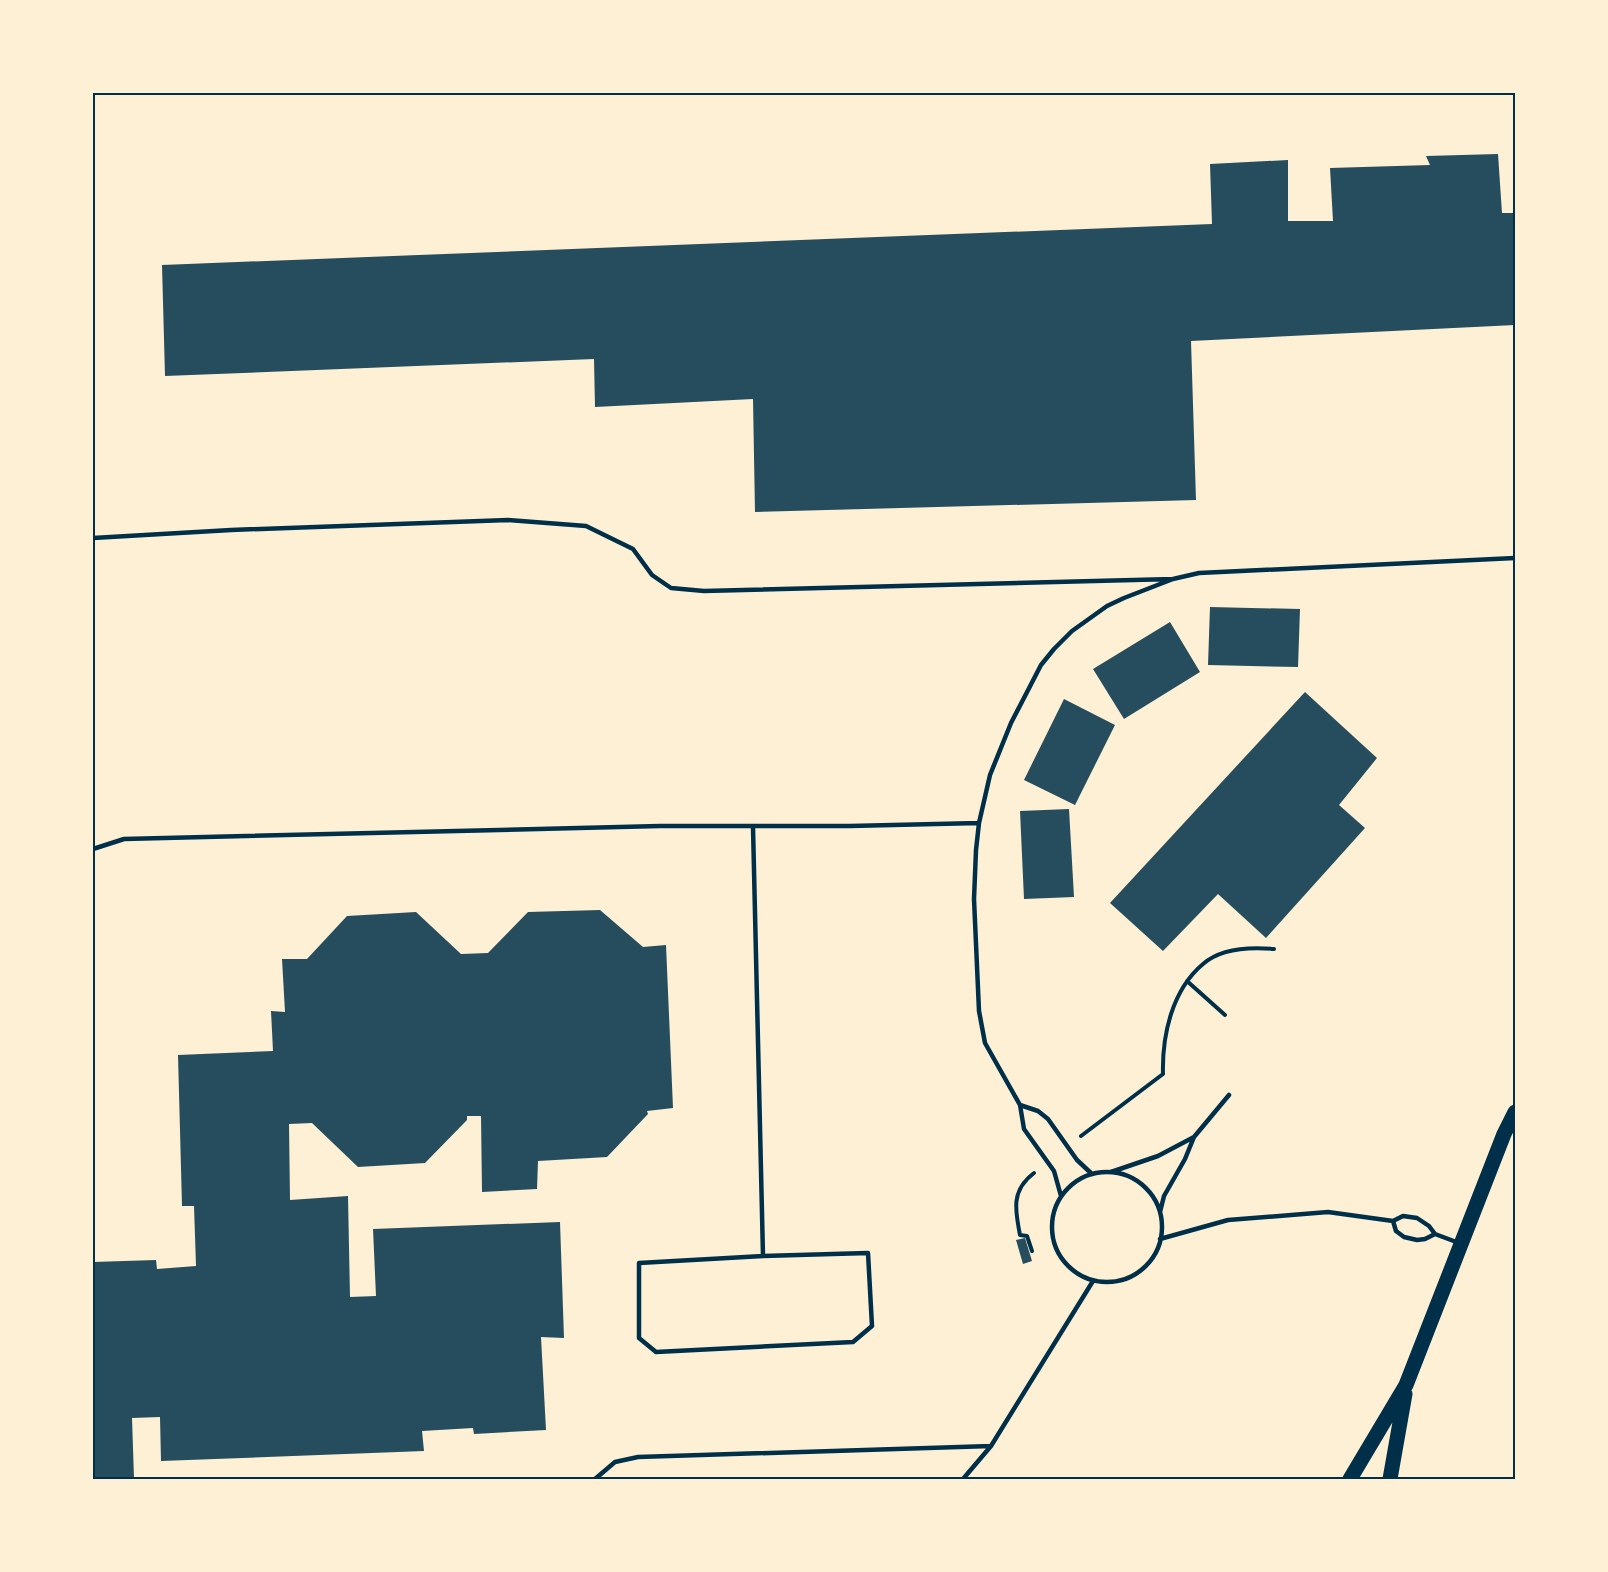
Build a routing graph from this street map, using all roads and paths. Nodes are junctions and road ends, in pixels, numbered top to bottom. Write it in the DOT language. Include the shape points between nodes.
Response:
graph roads {
  1 [pos="93,538"];
  2 [pos="1515,558"];
  3 [pos="1173,579"];
  4 [pos="979,824"];
  5 [pos="753,827"];
  6 [pos="93,849"];
  7 [pos="1274,949"];
  8 [pos="1187,981"];
  9 [pos="1225,1015"];
  10 [pos="1229,1095"];
  11 [pos="1020,1105"];
  12 [pos="1515,1112"];
  13 [pos="1080,1137"];
  14 [pos="1194,1137"];
  15 [pos="1037,1171"];
  16 [pos="1110,1172"];
  17 [pos="1092,1174"];
  18 [pos="1061,1196"];
  19 [pos="1160,1214"];
  20 [pos="1393,1221"];
  21 [pos="1435,1234"];
  22 [pos="1160,1239"];
  23 [pos="1461,1244"];
  24 [pos="1032,1251"];
  25 [pos="763,1256"];
  26 [pos="1093,1281"];
  27 [pos="1406,1385"];
  28 [pos="991,1446"];
  29 [pos="1391,1476"];
  30 [pos="595,1479"];
  31 [pos="963,1479"];
  32 [pos="1350,1479"];
  1 -- 3 [label="lane" via="508,520 586,526 633,549 652,575 671,588 704,591"];
  2 -- 3 [label="lane" via="1199,573"];
  3 -- 4 [label="lane" via="1107,606 1072,632 1041,665 990,775"];
  4 -- 5 [label="lane"];
  4 -- 11 [label="lane" via="974,899 979,1011 985,1043"];
  5 -- 6 [label="lane" via="640,826 124,839"];
  5 -- 25 [label="lane"];
  7 -- 8 [label="path" via="1242,949 1215,957 1203,963"];
  8 -- 9 [label="path"];
  8 -- 13 [label="path" via="1167,1028 1163,1074"];
  10 -- 14 [label="lane"];
  11 -- 17 [label="lane" via="1038,1110 1048,1119"];
  11 -- 18 [label="lane" via="1024,1129 1054,1171"];
  12 -- 23 [label="main road"];
  14 -- 16 [label="lane" via="1158,1156"];
  14 -- 19 [label="lane" via="1164,1196"];
  15 -- 24 [label="path" via="1024,1180 1015,1211 1020,1236 1026,1236"];
  16 -- 17 [label="lane"];
  16 -- 19 [label="lane" via="1136,1181 1147,1190"];
  17 -- 18 [label="lane" via="1078,1179"];
  18 -- 26 [label="lane" via="1052,1230 1056,1247 1077,1274"];
  19 -- 22 [label="lane"];
  20 -- 21 [label="lane" via="1403,1216 1417,1218"];
  20 -- 21 [label="lane" via="1396,1231 1404,1237 1417,1240"];
  20 -- 22 [label="lane" via="1328,1212 1228,1221"];
  21 -- 23 [label="lane"];
  22 -- 26 [label="lane" via="1154,1256 1128,1279"];
  23 -- 27 [label="main road"];
  25 -- 25 [label="lane" via="639,1263 639,1338 656,1352 853,1342 872,1326 868,1253"];
  26 -- 28 [label="lane"];
  27 -- 29 [label="main road"];
  27 -- 32 [label="main road"];
  28 -- 30 [label="lane" via="638,1457 615,1462"];
  28 -- 31 [label="lane"];
}
